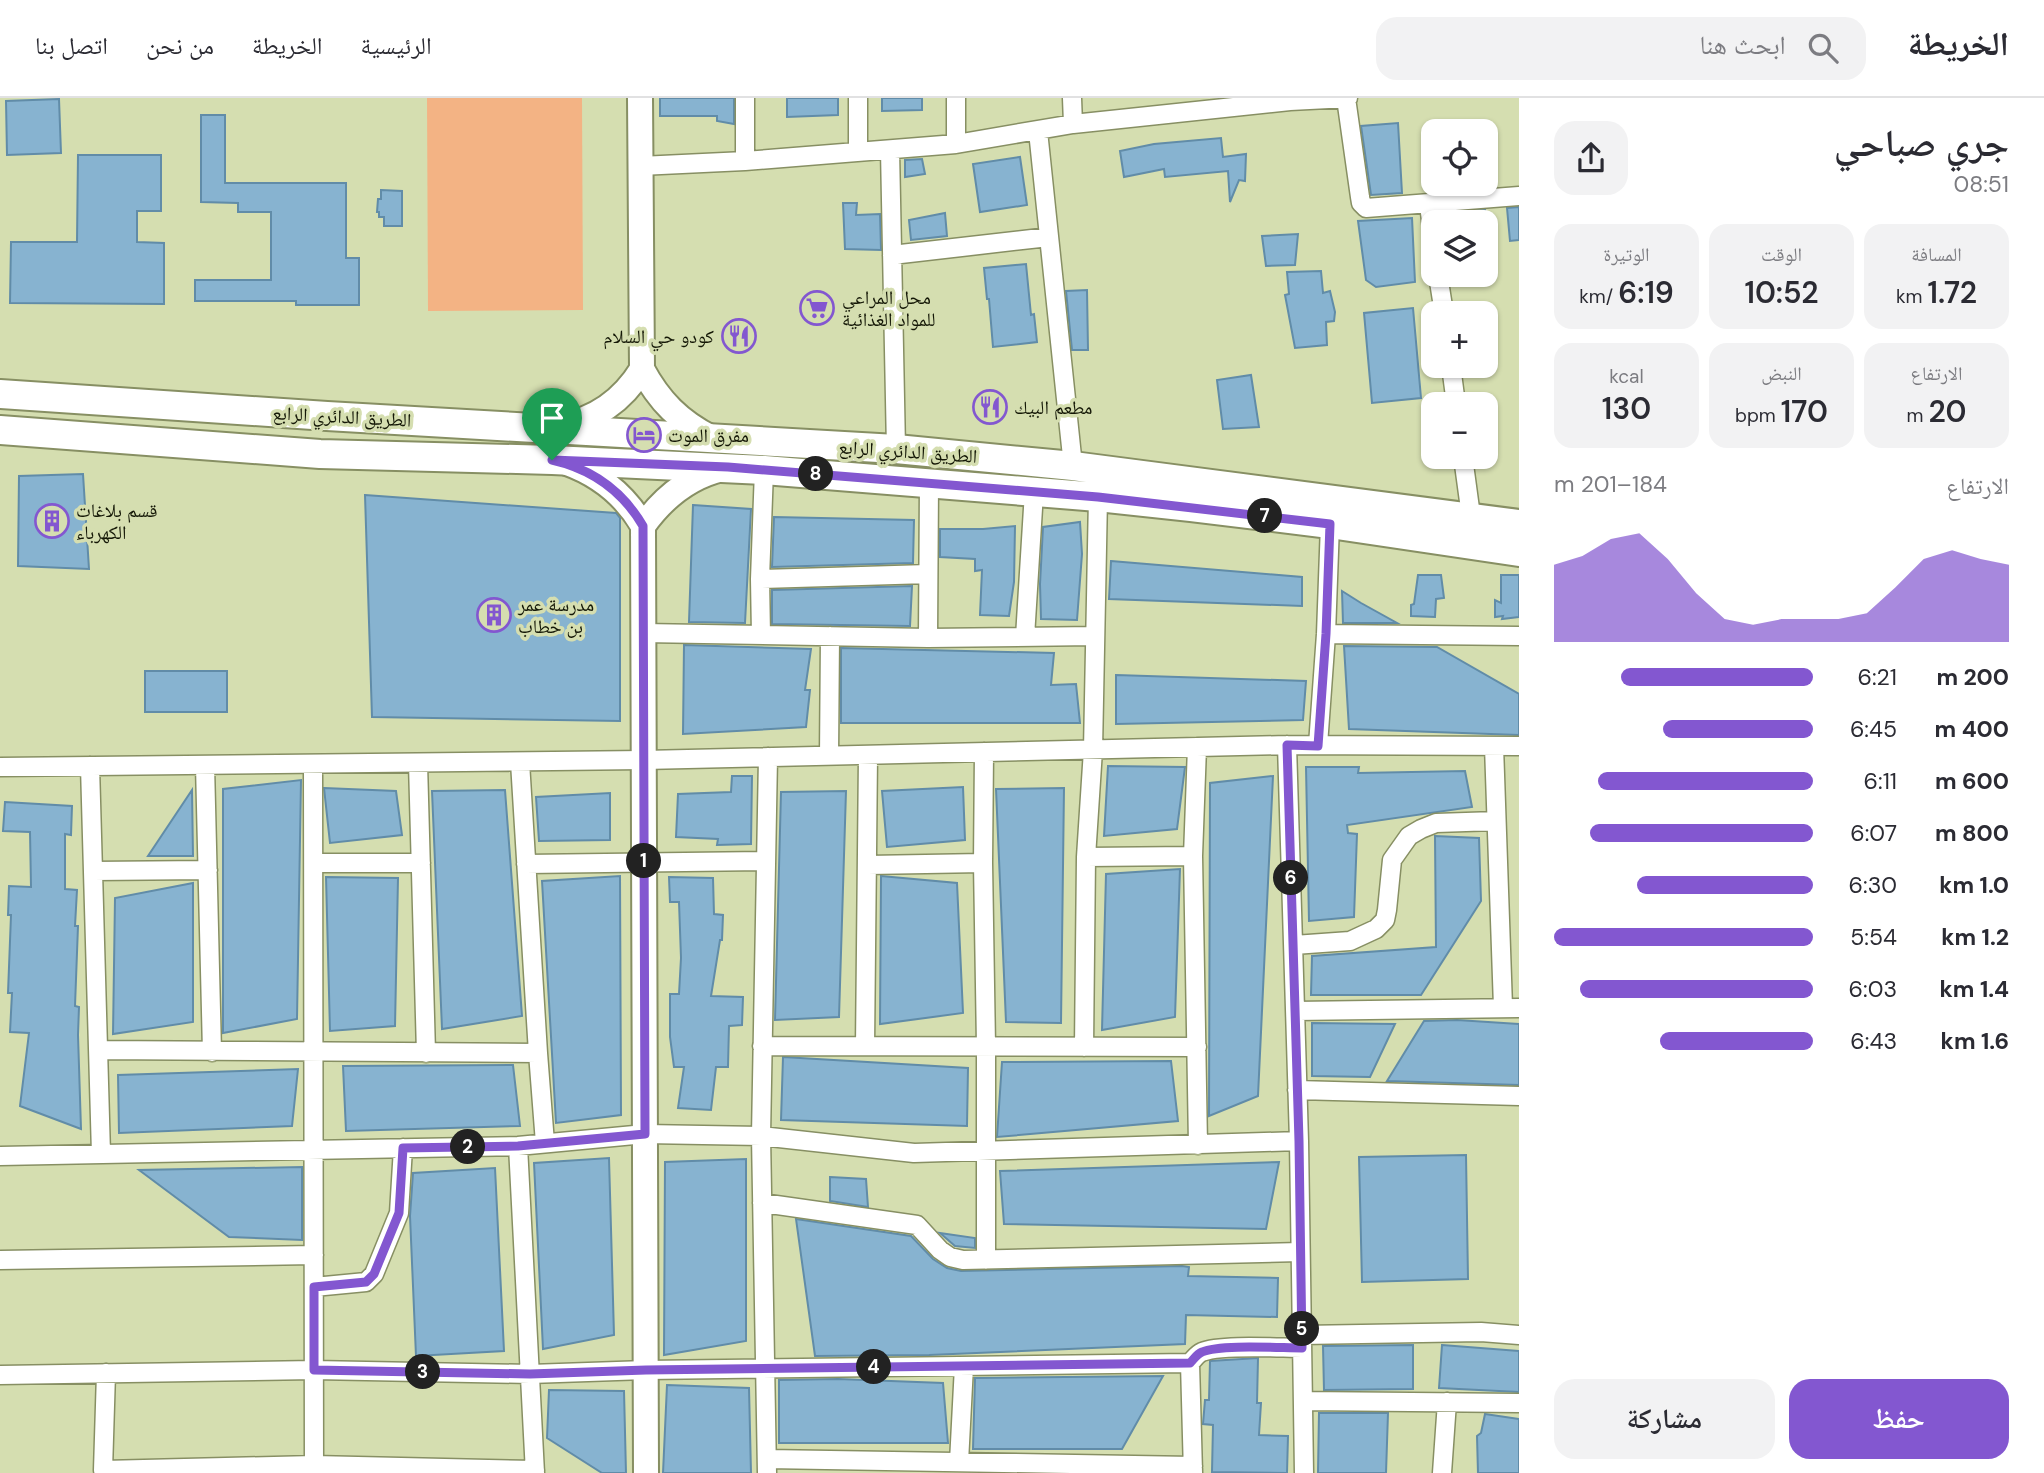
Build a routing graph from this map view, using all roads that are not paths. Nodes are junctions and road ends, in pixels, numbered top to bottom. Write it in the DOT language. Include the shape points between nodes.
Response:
graph roads {
  1 [pos="640,98"];
  2 [pos="745,98"];
  3 [pos="859,98"];
  4 [pos="956,98"];
  5 [pos="1072,98"];
  6 [pos="1347,98"];
  7 [pos="1290,99"];
  8 [pos="1180,105"];
  9 [pos="1073,124"];
  10 [pos="1038,131"];
  11 [pos="957,144"];
  12 [pos="890,150"];
  13 [pos="858,152"];
  14 [pos="745,161"];
  15 [pos="640,166"];
  16 [pos="1519,196"];
  17 [pos="1429,204"];
  18 [pos="1430,210"];
  19 [pos="1049,237"];
  20 [pos="892,255"];
  21 [pos="642,369"];
  22 [pos="0,394"];
  23 [pos="551,428"];
  24 [pos="0,430"];
  25 [pos="713,439"];
  26 [pos="896,449"];
  27 [pos="552,460"];
  28 [pos="1073,466"];
  29 [pos="728,467"];
  30 [pos="1465,469"];
  31 [pos="764,470"];
  32 [pos="929,483"];
  33 [pos="1034,492"];
  34 [pos="1098,497"];
  35 [pos="1471,516"];
  36 [pos="1330,524"];
  37 [pos="1519,524"];
  38 [pos="643,526"];
  39 [pos="1519,552"];
  40 [pos="928,574"];
  41 [pos="760,579"];
  42 [pos="643,633"];
  43 [pos="1326,634"];
  44 [pos="761,635"];
  45 [pos="830,636"];
  46 [pos="1094,636"];
  47 [pos="1519,636"];
  48 [pos="1025,637"];
  49 [pos="928,638"];
  50 [pos="1287,745"];
  51 [pos="1318,746"];
  52 [pos="1494,746"];
  53 [pos="1519,746"];
  54 [pos="1197,747"];
  55 [pos="1093,750"];
  56 [pos="984,752"];
  57 [pos="868,755"];
  58 [pos="829,756"];
  59 [pos="768,757"];
  60 [pos="644,760"];
  61 [pos="520,762"];
  62 [pos="418,763"];
  63 [pos="313,764"];
  64 [pos="205,765"];
  65 [pos="90,766"];
  66 [pos="0,767"];
  67 [pos="1496,821"];
  68 [pos="1193,856"];
  69 [pos="1086,857"];
  70 [pos="766,861"];
  71 [pos="314,863"];
  72 [pos="421,863"];
  73 [pos="644,863"];
  74 [pos="983,863"];
  75 [pos="526,864"];
  76 [pos="868,865"];
  77 [pos="93,870"];
  78 [pos="208,870"];
  79 [pos="1294,945"];
  80 [pos="1511,1007"];
  81 [pos="1295,1011"];
  82 [pos="762,1046"];
  83 [pos="865,1046"];
  84 [pos="986,1046"];
  85 [pos="1084,1047"];
  86 [pos="1196,1047"];
  87 [pos="98,1050"];
  88 [pos="212,1052"];
  89 [pos="314,1052"];
  90 [pos="426,1053"];
  91 [pos="538,1053"];
  92 [pos="1297,1090"];
  93 [pos="1519,1096"];
  94 [pos="645,1134"];
  95 [pos="761,1136"];
  96 [pos="1299,1141"];
  97 [pos="545,1143"];
  98 [pos="1198,1145"];
  99 [pos="518,1146"];
  100 [pos="403,1148"];
  101 [pos="314,1150"];
  102 [pos="986,1150"];
  103 [pos="101,1154"];
  104 [pos="0,1156"];
  105 [pos="762,1203"];
  106 [pos="1300,1252"];
  107 [pos="314,1255"];
  108 [pos="0,1259"];
  109 [pos="986,1260"];
  110 [pos="314,1287"];
  111 [pos="1519,1335"];
  112 [pos="1302,1341"];
  113 [pos="1190,1363"];
  114 [pos="964,1366"];
  115 [pos="764,1368"];
  116 [pos="314,1370"];
  117 [pos="646,1370"];
  118 [pos="106,1373"];
  119 [pos="530,1374"];
  120 [pos="0,1375"];
  121 [pos="1303,1401"];
  122 [pos="1447,1402"];
  123 [pos="1519,1403"];
  124 [pos="959,1462"];
  125 [pos="767,1466"];
  126 [pos="874,1467"];
  127 [pos="314,1469"];
  128 [pos="1091,1469"];
  129 [pos="210,1470"];
  130 [pos="430,1470"];
  131 [pos="1193,1470"];
  132 [pos="535,1471"];
  133 [pos="103,1472"];
  134 [pos="646,1473"];
  135 [pos="1304,1473"];
  136 [pos="1442,1473"];
  1 -- 15 [label="street"];
  2 -- 14 [label="street"];
  3 -- 13 [label="street"];
  4 -- 11 [label="street"];
  5 -- 9 [label="street"];
  6 -- 7 [label="street"];
  6 -- 17 [label="street" via="1361,203 1369,208"];
  7 -- 8 [label="street"];
  8 -- 9 [label="street"];
  9 -- 10 [label="street"];
  10 -- 11 [label="street"];
  10 -- 19 [label="street"];
  11 -- 12 [label="street"];
  12 -- 13 [label="street"];
  12 -- 20 [label="street"];
  13 -- 14 [label="street"];
  14 -- 15 [label="street"];
  15 -- 21 [label="street"];
  16 -- 17 [label="street"];
  17 -- 18 [label="street"];
  19 -- 20 [label="street"];
  19 -- 28 [label="street"];
  20 -- 26 [label="street"];
  21 -- 23 [label="street" via="633,384 605,409"];
  21 -- 25 [label="street" via="663,404"];
  22 -- 23 [label="main road, الطريق الدائري الرابع"];
  23 -- 25 [label="main road, الطريق الدائري الرابع"];
  24 -- 27 [label="main road, الطريق الدائري الرابع" via="320,454"];
  25 -- 26 [label="main road, الطريق الدائري الرابع"];
  26 -- 28 [label="main road, الطريق الدائري الرابع"];
  27 -- 29 [label="main road, الطريق الدائري الرابع"];
  27 -- 38 [label="street" via="605,482 627,502"];
  28 -- 35 [label="main road, الطريق الدائري الرابع"];
  29 -- 31 [label="main road, الطريق الدائري الرابع"];
  29 -- 38 [label="street" via="675,491"];
  30 -- 35 [label="street"];
  31 -- 32 [label="main road, الطريق الدائري الرابع"];
  31 -- 41 [label="street"];
  32 -- 33 [label="main road, الطريق الدائري الرابع"];
  32 -- 40 [label="street"];
  33 -- 34 [label="main road, الطريق الدائري الرابع"];
  33 -- 48 [label="street"];
  34 -- 36 [label="main road, الطريق الدائري الرابع"];
  34 -- 46 [label="street"];
  35 -- 37 [label="main road, الطريق الدائري الرابع"];
  36 -- 39 [label="main road, الطريق الدائري الرابع"];
  36 -- 43 [label="street"];
  38 -- 42 [label="street"];
  40 -- 41 [label="street"];
  40 -- 49 [label="street"];
  41 -- 44 [label="street"];
  42 -- 44 [label="street"];
  42 -- 60 [label="street"];
  43 -- 47 [label="street"];
  43 -- 51 [label="street"];
  44 -- 45 [label="street"];
  45 -- 49 [label="street"];
  45 -- 58 [label="street"];
  46 -- 48 [label="street"];
  46 -- 55 [label="street"];
  48 -- 49 [label="street"];
  50 -- 51 [label="street"];
  50 -- 54 [label="street"];
  50 -- 79 [label="street"];
  51 -- 52 [label="street"];
  52 -- 53 [label="street"];
  52 -- 67 [label="street"];
  54 -- 55 [label="street"];
  54 -- 68 [label="street"];
  55 -- 56 [label="street"];
  55 -- 69 [label="street"];
  56 -- 57 [label="street"];
  56 -- 74 [label="street"];
  57 -- 58 [label="street"];
  57 -- 76 [label="street"];
  58 -- 59 [label="street"];
  59 -- 60 [label="street"];
  59 -- 70 [label="street"];
  60 -- 61 [label="street"];
  60 -- 73 [label="street"];
  61 -- 62 [label="street"];
  61 -- 75 [label="street"];
  62 -- 63 [label="street"];
  62 -- 72 [label="street"];
  63 -- 64 [label="street"];
  63 -- 71 [label="street"];
  64 -- 65 [label="street"];
  64 -- 78 [label="street"];
  65 -- 66 [label="street"];
  65 -- 77 [label="street"];
  67 -- 79 [label="street" via="1436,823 1421,828 1409,836 1392,860 1385,920 1376,929 1350,941"];
  67 -- 80 [label="street"];
  68 -- 69 [label="street"];
  68 -- 86 [label="street"];
  69 -- 85 [label="street"];
  70 -- 73 [label="street"];
  70 -- 82 [label="street"];
  71 -- 72 [label="street"];
  71 -- 89 [label="street"];
  72 -- 90 [label="street"];
  73 -- 75 [label="street"];
  73 -- 94 [label="street"];
  74 -- 76 [label="street"];
  74 -- 84 [label="street"];
  75 -- 91 [label="street"];
  76 -- 83 [label="street"];
  77 -- 78 [label="street"];
  77 -- 87 [label="street"];
  78 -- 88 [label="street"];
  79 -- 81 [label="street"];
  80 -- 81 [label="street"];
  81 -- 92 [label="street"];
  82 -- 83 [label="street"];
  82 -- 95 [label="street"];
  83 -- 84 [label="street"];
  84 -- 85 [label="street"];
  84 -- 102 [label="street"];
  85 -- 86 [label="street"];
  86 -- 98 [label="street"];
  87 -- 88 [label="street"];
  87 -- 103 [label="street"];
  88 -- 89 [label="street"];
  89 -- 90 [label="street"];
  89 -- 101 [label="street"];
  90 -- 91 [label="street"];
  91 -- 97 [label="street"];
  92 -- 93 [label="street"];
  92 -- 96 [label="street"];
  94 -- 95 [label="street"];
  94 -- 97 [label="street"];
  94 -- 117 [label="street"];
  95 -- 102 [label="street" via="914,1153"];
  95 -- 105 [label="street"];
  96 -- 98 [label="street"];
  96 -- 106 [label="street"];
  97 -- 99 [label="street"];
  98 -- 102 [label="street"];
  99 -- 100 [label="street"];
  99 -- 119 [label="street"];
  100 -- 101 [label="street"];
  100 -- 110 [label="street" via="399,1213 374,1274 366,1282"];
  101 -- 103 [label="street"];
  101 -- 107 [label="street"];
  102 -- 109 [label="street"];
  103 -- 104 [label="street"];
  105 -- 109 [label="street" via="910,1223 950,1257"];
  105 -- 115 [label="street"];
  106 -- 109 [label="street"];
  106 -- 112 [label="street"];
  107 -- 108 [label="street"];
  107 -- 110 [label="street"];
  110 -- 116 [label="street"];
  111 -- 112 [label="street" via="1481,1332"];
  112 -- 113 [label="street" via="1206,1350"];
  112 -- 121 [label="street"];
  113 -- 114 [label="street"];
  113 -- 131 [label="street"];
  114 -- 115 [label="street"];
  114 -- 124 [label="street"];
  115 -- 117 [label="street"];
  115 -- 125 [label="street"];
  116 -- 118 [label="street"];
  116 -- 119 [label="street"];
  116 -- 127 [label="street"];
  117 -- 119 [label="street"];
  117 -- 134 [label="street"];
  118 -- 120 [label="street"];
  118 -- 133 [label="street"];
  119 -- 132 [label="street"];
  121 -- 122 [label="street"];
  121 -- 135 [label="street"];
  122 -- 123 [label="street"];
  122 -- 136 [label="street"];
  124 -- 126 [label="street"];
  124 -- 128 [label="street"];
  125 -- 126 [label="street"];
  127 -- 129 [label="street"];
  127 -- 130 [label="street"];
  128 -- 131 [label="street"];
  129 -- 133 [label="street"];
  130 -- 132 [label="street"];
}
